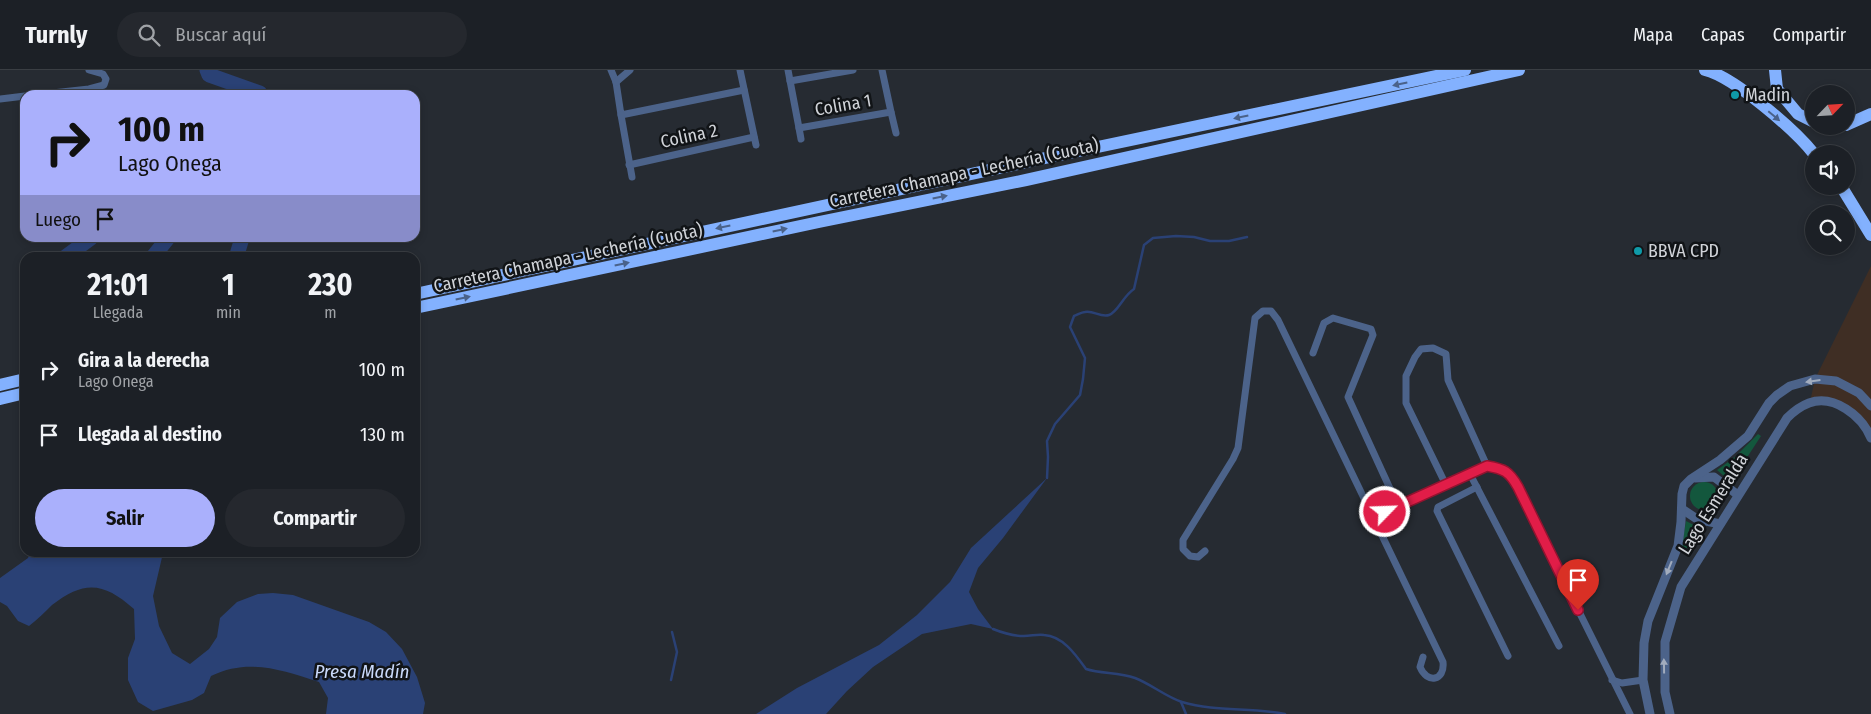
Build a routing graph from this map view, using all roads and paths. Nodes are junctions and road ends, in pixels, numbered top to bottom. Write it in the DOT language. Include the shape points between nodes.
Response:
graph roads {
  1 [pos="88,70"];
  2 [pos="611,70"];
  3 [pos="629,70"];
  4 [pos="740,70"];
  5 [pos="788,70"];
  6 [pos="854,70"];
  7 [pos="882,70"];
  8 [pos="1465,70"];
  9 [pos="1519,70"];
  10 [pos="1705,70"];
  11 [pos="1775,70"];
  12 [pos="790,81"];
  13 [pos="616,82"];
  14 [pos="80,90"];
  15 [pos="744,90"];
  16 [pos="20,96"];
  17 [pos="0,98"];
  18 [pos="891,112"];
  19 [pos="1871,114"];
  20 [pos="621,116"];
  21 [pos="1805,118"];
  22 [pos="1855,121"];
  23 [pos="799,128"];
  24 [pos="896,133"];
  25 [pos="754,137"];
  26 [pos="801,139"];
  27 [pos="1805,145"];
  28 [pos="756,146"];
  29 [pos="629,164"];
  30 [pos="632,177"];
  31 [pos="1847,195"];
  32 [pos="1871,235"];
  33 [pos="420,293"];
  34 [pos="420,307"];
  35 [pos="1313,353"];
  36 [pos="20,380"];
  37 [pos="0,385"];
  38 [pos="20,394"];
  39 [pos="0,399"];
  40 [pos="1871,406"];
  41 [pos="1871,438"];
  42 [pos="1487,466"];
  43 [pos="1712,466"];
  44 [pos="1470,474"];
  45 [pos="1714,477"];
  46 [pos="1691,479"];
  47 [pos="1446,485"];
  48 [pos="1477,487"];
  49 [pos="1738,495"];
  50 [pos="1398,506"];
  51 [pos="1682,509"];
  52 [pos="1372,518"];
  53 [pos="1720,524"];
  54 [pos="1205,551"];
  55 [pos="1559,646"];
  56 [pos="1508,656"];
  57 [pos="1424,657"];
  58 [pos="1612,680"];
  59 [pos="1643,680"];
  60 [pos="1630,714"];
  61 [pos="1650,714"];
  62 [pos="1670,714"];
  1 -- 14 [label="street" via="102,74 106,79 104,85"];
  2 -- 13 [label="street"];
  3 -- 13 [label="street"];
  4 -- 15 [label="street"];
  5 -- 12 [label="street, Colina 1"];
  6 -- 12 [label="street, Colina 1"];
  7 -- 18 [label="street, Colina 1"];
  8 -- 33 [label="highway, Carretera Chamapa - Lechería (Cuota), one-way"];
  34 -- 9 [label="highway, Carretera Chamapa - Lechería (Cuota), one-way" via="1026,180"];
  10 -- 27 [label="highway, one-way" via="1739,87"];
  11 -- 21 [label="highway" via="1777,89 1798,114"];
  12 -- 23 [label="street, Colina 1"];
  13 -- 20 [label="street"];
  15 -- 20 [label="street, Colina 2"];
  15 -- 25 [label="street"];
  16 -- 17 [label="street"];
  18 -- 23 [label="street, Colina 1"];
  18 -- 24 [label="street, Colina 1"];
  19 -- 22 [label="highway"];
  20 -- 29 [label="street"];
  23 -- 26 [label="street, Colina 1"];
  25 -- 28 [label="street"];
  25 -- 29 [label="street, Colina 2"];
  29 -- 30 [label="street"];
  31 -- 32 [label="highway"];
  35 -- 50 [label="street" via="1324,323 1333,318 1371,329 1373,335 1348,396"];
  36 -- 37 [label="highway"];
  38 -- 39 [label="highway"];
  40 -- 43 [label="street, Lago Esmeralda, one-way" via="1858,393 1836,381 1815,379 1790,386 1769,403 1748,436"];
  41 -- 49 [label="street, Lago Esmeralda" via="1863,424 1848,411 1826,401 1810,402 1787,418"];
  42 -- 44 [label="street"];
  42 -- 47 [label="street" via="1448,380 1446,354 1433,348 1421,349 1406,376 1406,404"];
  42 -- 58 [label="street" via="1501,468 1511,475"];
  43 -- 45 [label="street"];
  43 -- 46 [label="street, Lago Esmeralda"];
  44 -- 47 [label="street"];
  44 -- 48 [label="street"];
  45 -- 46 [label="street"];
  45 -- 49 [label="street"];
  46 -- 51 [label="street, Lago Esmeralda" via="1684,486"];
  47 -- 50 [label="street"];
  48 -- 55 [label="street"];
  48 -- 56 [label="street" via="1438,507 1437,511"];
  49 -- 53 [label="street, Lago Esmeralda"];
  50 -- 52 [label="street"];
  51 -- 53 [label="street" via="1697,519"];
  51 -- 59 [label="street, Lago Esmeralda, one-way" via="1678,546 1648,621"];
  52 -- 54 [label="street" via="1278,320 1271,312 1263,311 1255,318 1252,328 1238,448 1184,540 1183,549 1190,556 1198,557"];
  52 -- 57 [label="street" via="1443,662 1444,669 1440,675 1429,678 1423,674 1420,667"];
  62 -- 53 [label="street, Lago Esmeralda, one-way" via="1664,664 1670,622 1681,587"];
  58 -- 59 [label="street" via="1622,683"];
  58 -- 60 [label="street"];
  59 -- 61 [label="street, Lago Esmeralda"];
}
